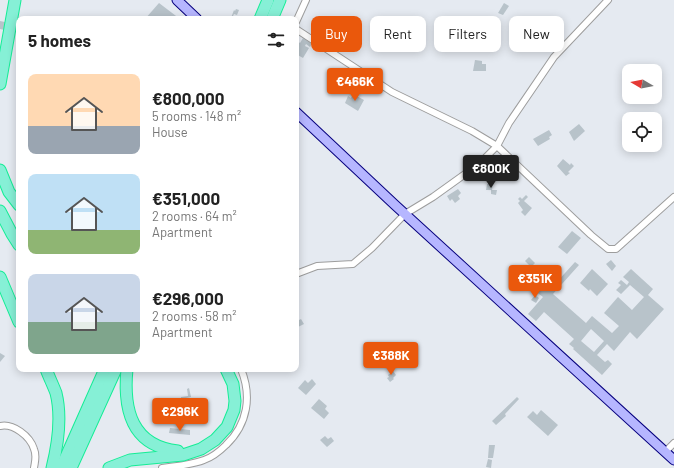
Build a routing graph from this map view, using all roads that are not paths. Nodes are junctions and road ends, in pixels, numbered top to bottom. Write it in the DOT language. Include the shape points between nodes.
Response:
graph roads {
  1 [pos="15,0"];
  2 [pos="177,0"];
  3 [pos="268,0"];
  4 [pos="280,0"];
  5 [pos="306,0"];
  6 [pos="608,0"];
  7 [pos="194,16"];
  8 [pos="261,16"];
  9 [pos="273,16"];
  10 [pos="299,16"];
  11 [pos="299,31"];
  12 [pos="0,84"];
  13 [pos="299,115"];
  14 [pos="496,146"];
  15 [pos="0,170"];
  16 [pos="674,197"];
  17 [pos="16,200"];
  18 [pos="0,211"];
  19 [pos="405,214"];
  20 [pos="16,240"];
  21 [pos="299,273"];
  22 [pos="0,277"];
  23 [pos="16,315"];
  24 [pos="47,372"];
  25 [pos="104,372"];
  26 [pos="115,372"];
  27 [pos="127,372"];
  28 [pos="228,372"];
  29 [pos="242,372"];
  30 [pos="0,426"];
  31 [pos="674,444"];
  32 [pos="193,451"];
  33 [pos="665,452"];
  34 [pos="674,460"];
  35 [pos="34,468"];
  36 [pos="52,468"];
  37 [pos="61,468"];
  38 [pos="71,468"];
  39 [pos="109,468"];
  40 [pos="162,468"];
  1 -- 12 [label="highway"];
  2 -- 7 [label="main road"];
  3 -- 8 [label="highway"];
  4 -- 9 [label="highway"];
  5 -- 10 [label="street"];
  6 -- 14 [label="street" via="554,57"];
  11 -- 14 [label="street" via="392,92 472,131"];
  13 -- 19 [label="main road"];
  14 -- 16 [label="street" via="608,249 616,249"];
  14 -- 19 [label="street" via="479,164"];
  15 -- 17 [label="highway" via="9,192"];
  18 -- 20 [label="highway"];
  19 -- 21 [label="street" via="372,248 352,264 317,266"];
  19 -- 33 [label="main road"];
  22 -- 23 [label="highway"];
  24 -- 36 [label="highway" via="56,393 59,416"];
  25 -- 37 [label="highway"];
  26 -- 38 [label="highway"];
  27 -- 32 [label="highway" via="128,411 141,435 160,448"];
  28 -- 32 [label="highway" via="235,392 231,418 215,440"];
  29 -- 40 [label="street" via="246,381 247,409 243,421 230,441 213,456 204,460"];
  30 -- 35 [label="street" via="11,426 32,444 36,456"];
  31 -- 33 [label="street"];
  32 -- 39 [label="highway" via="130,460"];
  33 -- 34 [label="main road"];
}
